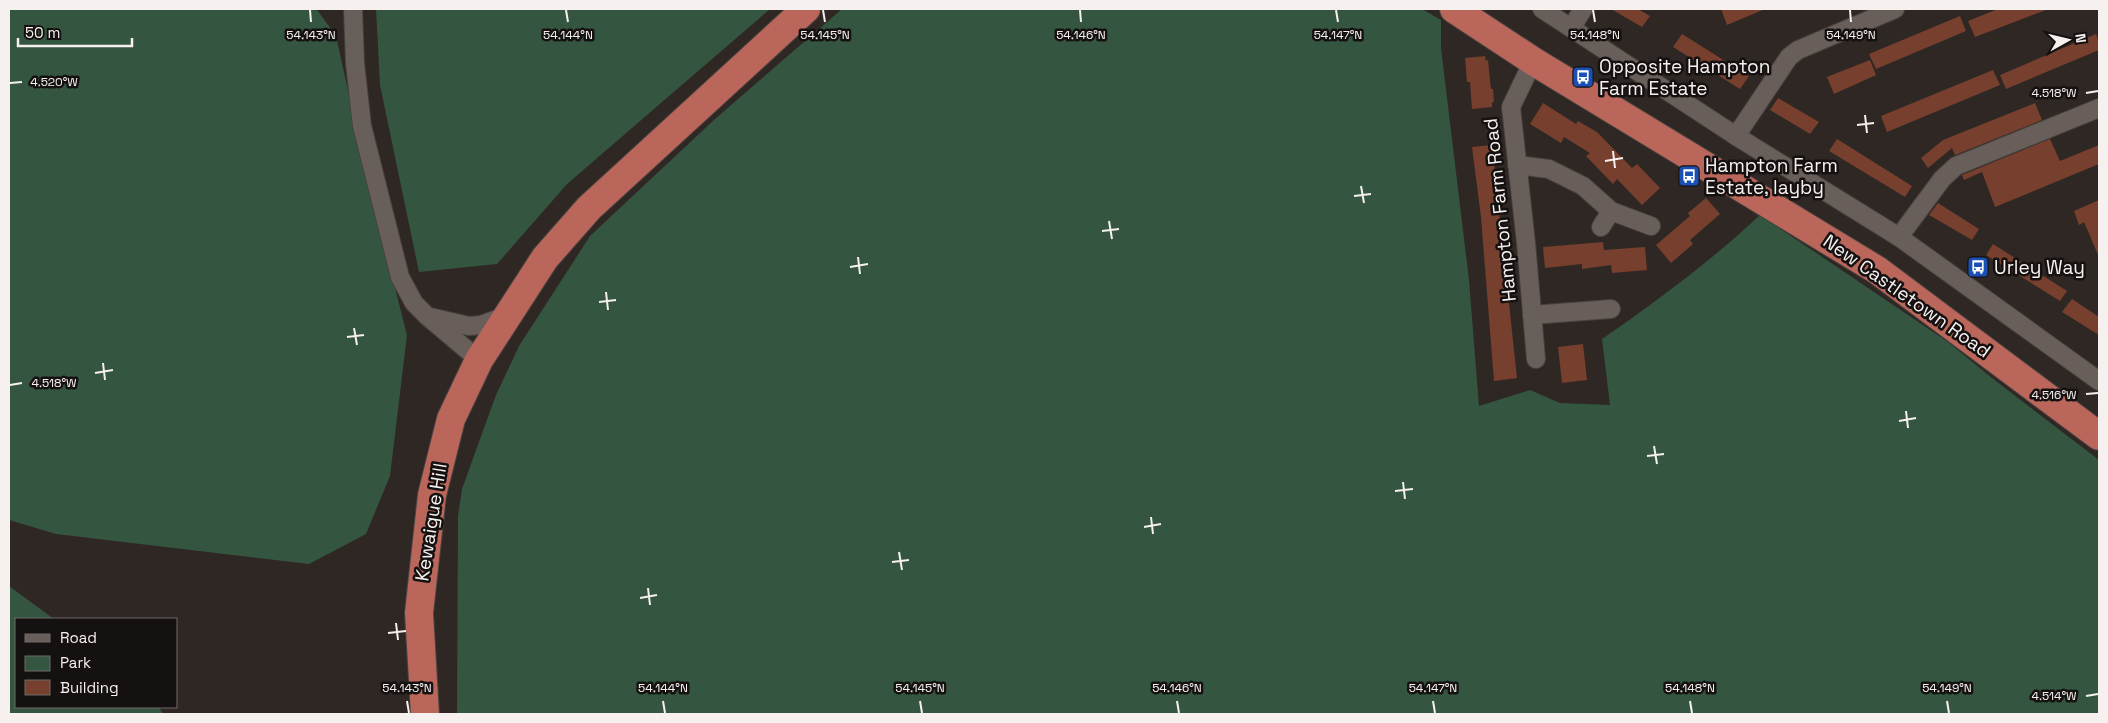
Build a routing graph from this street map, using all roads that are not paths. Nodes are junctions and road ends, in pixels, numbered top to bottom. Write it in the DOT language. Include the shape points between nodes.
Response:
graph roads {
  1 [pos="354,9"];
  2 [pos="806,9"];
  3 [pos="1454,9"];
  4 [pos="1542,9"];
  5 [pos="1583,9"];
  6 [pos="1895,9"];
  7 [pos="1572,28"];
  8 [pos="1533,61"];
  9 [pos="2099,108"];
  10 [pos="1736,136"];
  11 [pos="1517,166"];
  12 [pos="1611,211"];
  13 [pos="1650,226"];
  14 [pos="1601,227"];
  15 [pos="1899,237"];
  16 [pos="1611,309"];
  17 [pos="1532,315"];
  18 [pos="427,316"];
  19 [pos="506,316"];
  20 [pos="1536,359"];
  21 [pos="478,360"];
  22 [pos="2099,380"];
  23 [pos="2099,436"];
  24 [pos="426,714"];
  1 -- 18 [label="street" via="355,63 362,126 400,277 414,303"];
  2 -- 19 [label="highway, Kewaigue Hill" via="589,208 545,258"];
  3 -- 8 [label="highway, New Castletown Road"];
  4 -- 7 [label="street"];
  5 -- 7 [label="street"];
  6 -- 10 [label="street" via="1788,57"];
  7 -- 10 [label="street"];
  8 -- 11 [label="street, Hampton Farm Road" via="1505,117"];
  8 -- 23 [label="highway, New Castletown Road" via="1877,270"];
  9 -- 15 [label="street" via="1956,166 1942,179"];
  10 -- 15 [label="street"];
  11 -- 12 [label="street" via="1549,168 1583,186"];
  11 -- 17 [label="street, Hampton Farm Road"];
  12 -- 13 [label="street"];
  12 -- 14 [label="street"];
  15 -- 22 [label="street"];
  16 -- 17 [label="street"];
  17 -- 20 [label="street, Hampton Farm Road"];
  18 -- 19 [label="street" via="469,326"];
  18 -- 21 [label="street"];
  19 -- 21 [label="highway, Kewaigue Hill"];
  21 -- 24 [label="highway, Kewaigue Hill" via="451,419 432,495 419,613"];
}
